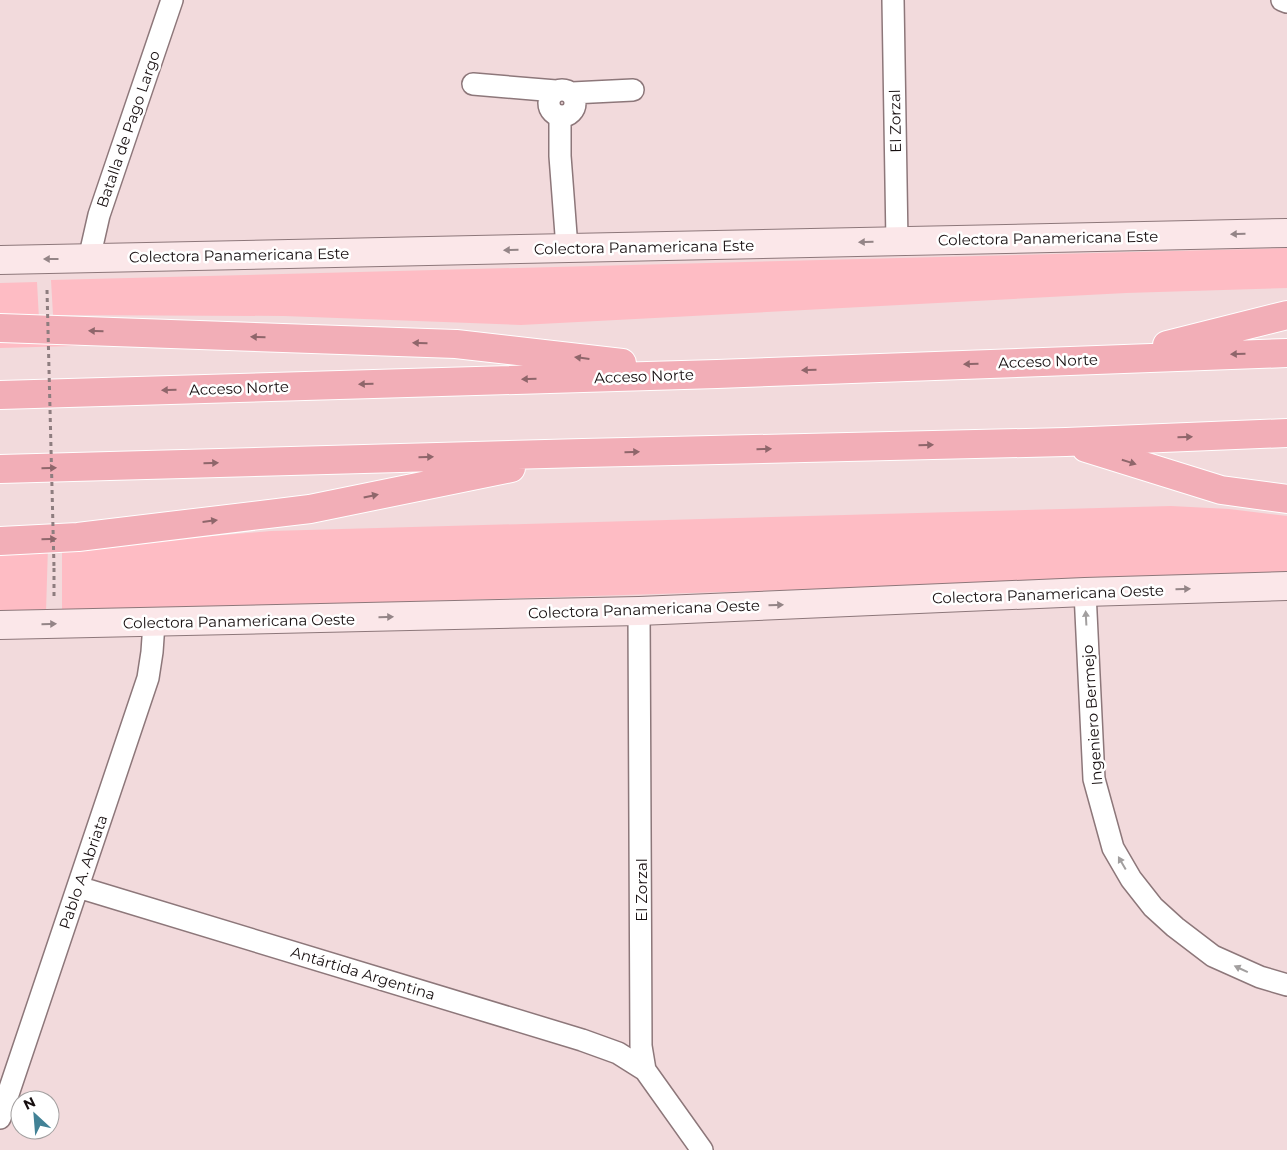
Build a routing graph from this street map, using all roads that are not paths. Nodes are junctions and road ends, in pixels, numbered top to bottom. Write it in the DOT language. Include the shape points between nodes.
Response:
graph roads {
  1 [pos="172,0"];
  2 [pos="893,0"];
  3 [pos="1282,0"];
  4 [pos="1287,2"];
  5 [pos="473,84"];
  6 [pos="633,90"];
  7 [pos="564,92"];
  8 [pos="1287,232"];
  9 [pos="897,242"];
  10 [pos="567,248"];
  11 [pos="89,259"];
  12 [pos="0,260"];
  13 [pos="1287,315"];
  14 [pos="0,328"];
  15 [pos="1287,353"];
  16 [pos="1114,359"];
  17 [pos="718,374"];
  18 [pos="0,395"];
  19 [pos="1287,434"];
  20 [pos="1066,442"];
  21 [pos="583,453"];
  22 [pos="0,470"];
  23 [pos="1287,499"];
  24 [pos="0,541"];
  25 [pos="1287,586"];
  26 [pos="1085,592"];
  27 [pos="640,611"];
  28 [pos="154,623"];
  29 [pos="0,625"];
  30 [pos="78,887"];
  31 [pos="1287,985"];
  32 [pos="645,1070"];
  33 [pos="0,1118"];
  34 [pos="702,1150"];
  1 -- 11 [label="street, Batalla de Pago Largo" via="99,215"];
  2 -- 9 [label="street, El Zorzal"];
  3 -- 4 [label="street"];
  5 -- 7 [label="street"];
  6 -- 7 [label="street"];
  7 -- 10 [label="street" via="550,96 548,105 552,113 560,116"];
  8 -- 9 [label="street, Colectora Panamericana Este, one-way"];
  9 -- 10 [label="street, Colectora Panamericana Este, one-way"];
  10 -- 11 [label="street, Colectora Panamericana Este, one-way"];
  11 -- 12 [label="street, Colectora Panamericana Este, one-way"];
  13 -- 16 [label="highway"];
  17 -- 14 [label="highway, one-way" via="456,344"];
  15 -- 16 [label="highway, Acceso Norte, one-way"];
  16 -- 17 [label="highway, Acceso Norte, one-way"];
  17 -- 18 [label="highway, Acceso Norte, one-way"];
  20 -- 19 [label="highway, one-way"];
  21 -- 20 [label="highway, one-way"];
  20 -- 23 [label="highway, one-way" via="1221,490"];
  22 -- 21 [label="highway, one-way"];
  24 -- 21 [label="highway, one-way" via="78,538 310,509"];
  26 -- 25 [label="street, Colectora Panamericana Oeste, one-way"];
  27 -- 26 [label="street, Colectora Panamericana Oeste, one-way"];
  31 -- 26 [label="street, Ingeniero Bermejo, one-way" via="1213,956 1175,927 1136,886 1113,848 1094,779"];
  28 -- 27 [label="street, Colectora Panamericana Oeste, one-way"];
  27 -- 32 [label="street, El Zorzal" via="641,1036"];
  29 -- 28 [label="street, Colectora Panamericana Oeste, one-way"];
  28 -- 30 [label="street, Pablo A. Abriata" via="148,678"];
  30 -- 32 [label="street, Antártida Argentina" via="582,1040 618,1053"];
  30 -- 33 [label="street, Pablo A. Abriata"];
  32 -- 34 [label="street, El Zorzal"];
}
